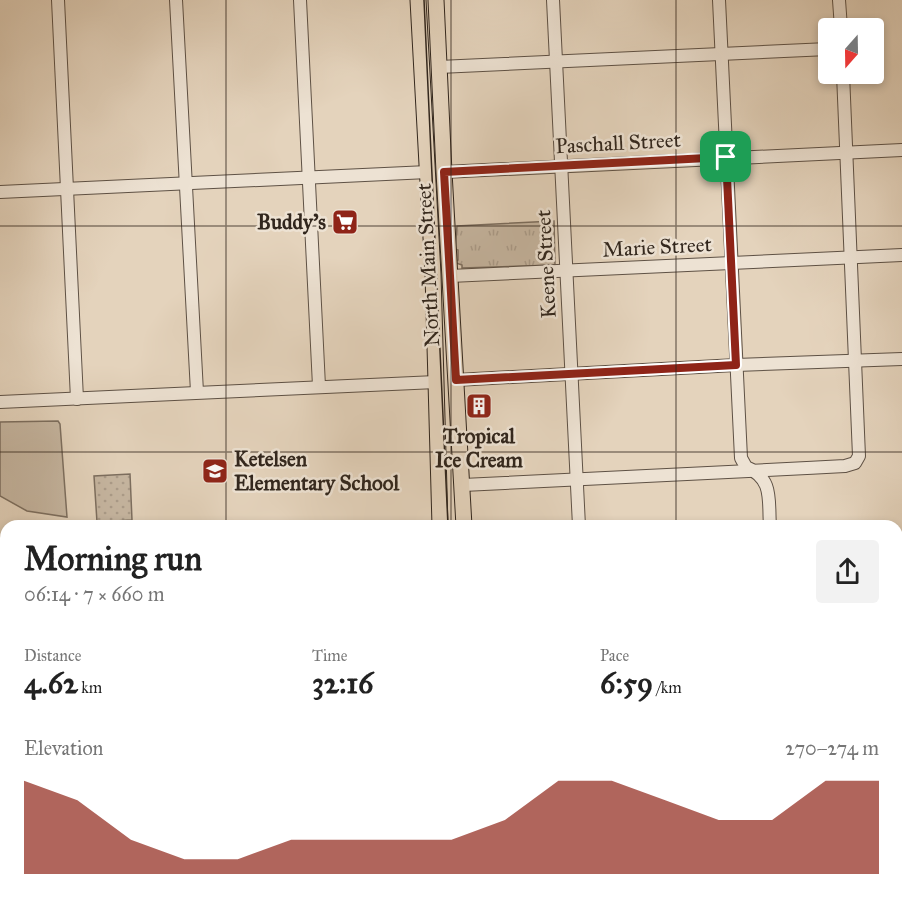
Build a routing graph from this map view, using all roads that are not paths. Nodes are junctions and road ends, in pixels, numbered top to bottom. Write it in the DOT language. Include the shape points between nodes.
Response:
graph roads {
  1 [pos="58,0"];
  2 [pos="176,0"];
  3 [pos="300,0"];
  4 [pos="418,0"];
  5 [pos="436,0"];
  6 [pos="554,0"];
  7 [pos="719,0"];
  8 [pos="839,0"];
  9 [pos="840,18"];
  10 [pos="818,49"];
  11 [pos="721,54"];
  12 [pos="556,62"];
  13 [pos="439,67"];
  14 [pos="843,84"];
  15 [pos="902,150"];
  16 [pos="845,152"];
  17 [pos="726,157"];
  18 [pos="561,165"];
  19 [pos="428,172"];
  20 [pos="444,172"];
  21 [pos="309,178"];
  22 [pos="186,183"];
  23 [pos="68,189"];
  24 [pos="0,192"];
  25 [pos="902,255"];
  26 [pos="850,257"];
  27 [pos="730,263"];
  28 [pos="565,270"];
  29 [pos="450,276"];
  30 [pos="902,359"];
  31 [pos="855,360"];
  32 [pos="736,365"];
  33 [pos="572,374"];
  34 [pos="456,380"];
  35 [pos="436,382"];
  36 [pos="319,387"];
  37 [pos="197,392"];
  38 [pos="77,399"];
  39 [pos="0,402"];
  40 [pos="755,471"];
  41 [pos="577,478"];
  42 [pos="463,485"];
  43 [pos="440,520"];
  44 [pos="464,520"];
  45 [pos="579,520"];
  46 [pos="770,520"];
  1 -- 23 [label="street"];
  2 -- 22 [label="street"];
  3 -- 21 [label="street"];
  4 -- 19 [label="main road, North Main Street"];
  5 -- 13 [label="main road, North Main Street"];
  6 -- 12 [label="street, Keene Street"];
  7 -- 11 [label="street"];
  8 -- 9 [label="street"];
  10 -- 11 [label="street"];
  11 -- 12 [label="street"];
  11 -- 17 [label="street"];
  12 -- 13 [label="street"];
  12 -- 18 [label="street, Keene Street"];
  13 -- 20 [label="main road, North Main Street"];
  14 -- 16 [label="street"];
  15 -- 16 [label="street, Paschall Street"];
  16 -- 17 [label="street, Paschall Street"];
  16 -- 26 [label="street"];
  17 -- 18 [label="street, Paschall Street"];
  17 -- 27 [label="street"];
  18 -- 20 [label="street, Paschall Street"];
  18 -- 28 [label="street, Keene Street"];
  19 -- 21 [label="street"];
  19 -- 35 [label="main road, North Main Street"];
  20 -- 29 [label="main road, North Main Street"];
  21 -- 22 [label="street"];
  21 -- 36 [label="street"];
  22 -- 23 [label="street"];
  22 -- 37 [label="street"];
  23 -- 24 [label="street"];
  23 -- 38 [label="street"];
  25 -- 26 [label="street, Marie Street"];
  26 -- 27 [label="street, Marie Street"];
  26 -- 31 [label="street"];
  27 -- 28 [label="street, Marie Street"];
  27 -- 32 [label="street"];
  28 -- 29 [label="street, Marie Street"];
  28 -- 33 [label="street, Keene Street"];
  29 -- 34 [label="main road, North Main Street"];
  30 -- 31 [label="street"];
  31 -- 32 [label="street"];
  31 -- 40 [label="street" via="859,456 855,463"];
  32 -- 33 [label="street"];
  32 -- 40 [label="street" via="741,458 746,467"];
  33 -- 34 [label="street"];
  33 -- 41 [label="street, Keene Street"];
  34 -- 42 [label="main road, North Main Street"];
  35 -- 36 [label="street"];
  35 -- 43 [label="main road, North Main Street"];
  36 -- 37 [label="street"];
  37 -- 38 [label="street"];
  38 -- 39 [label="street"];
  40 -- 41 [label="street"];
  40 -- 46 [label="street" via="767,484"];
  41 -- 42 [label="street"];
  41 -- 45 [label="street, Keene Street"];
  42 -- 44 [label="main road, North Main Street"];
}
